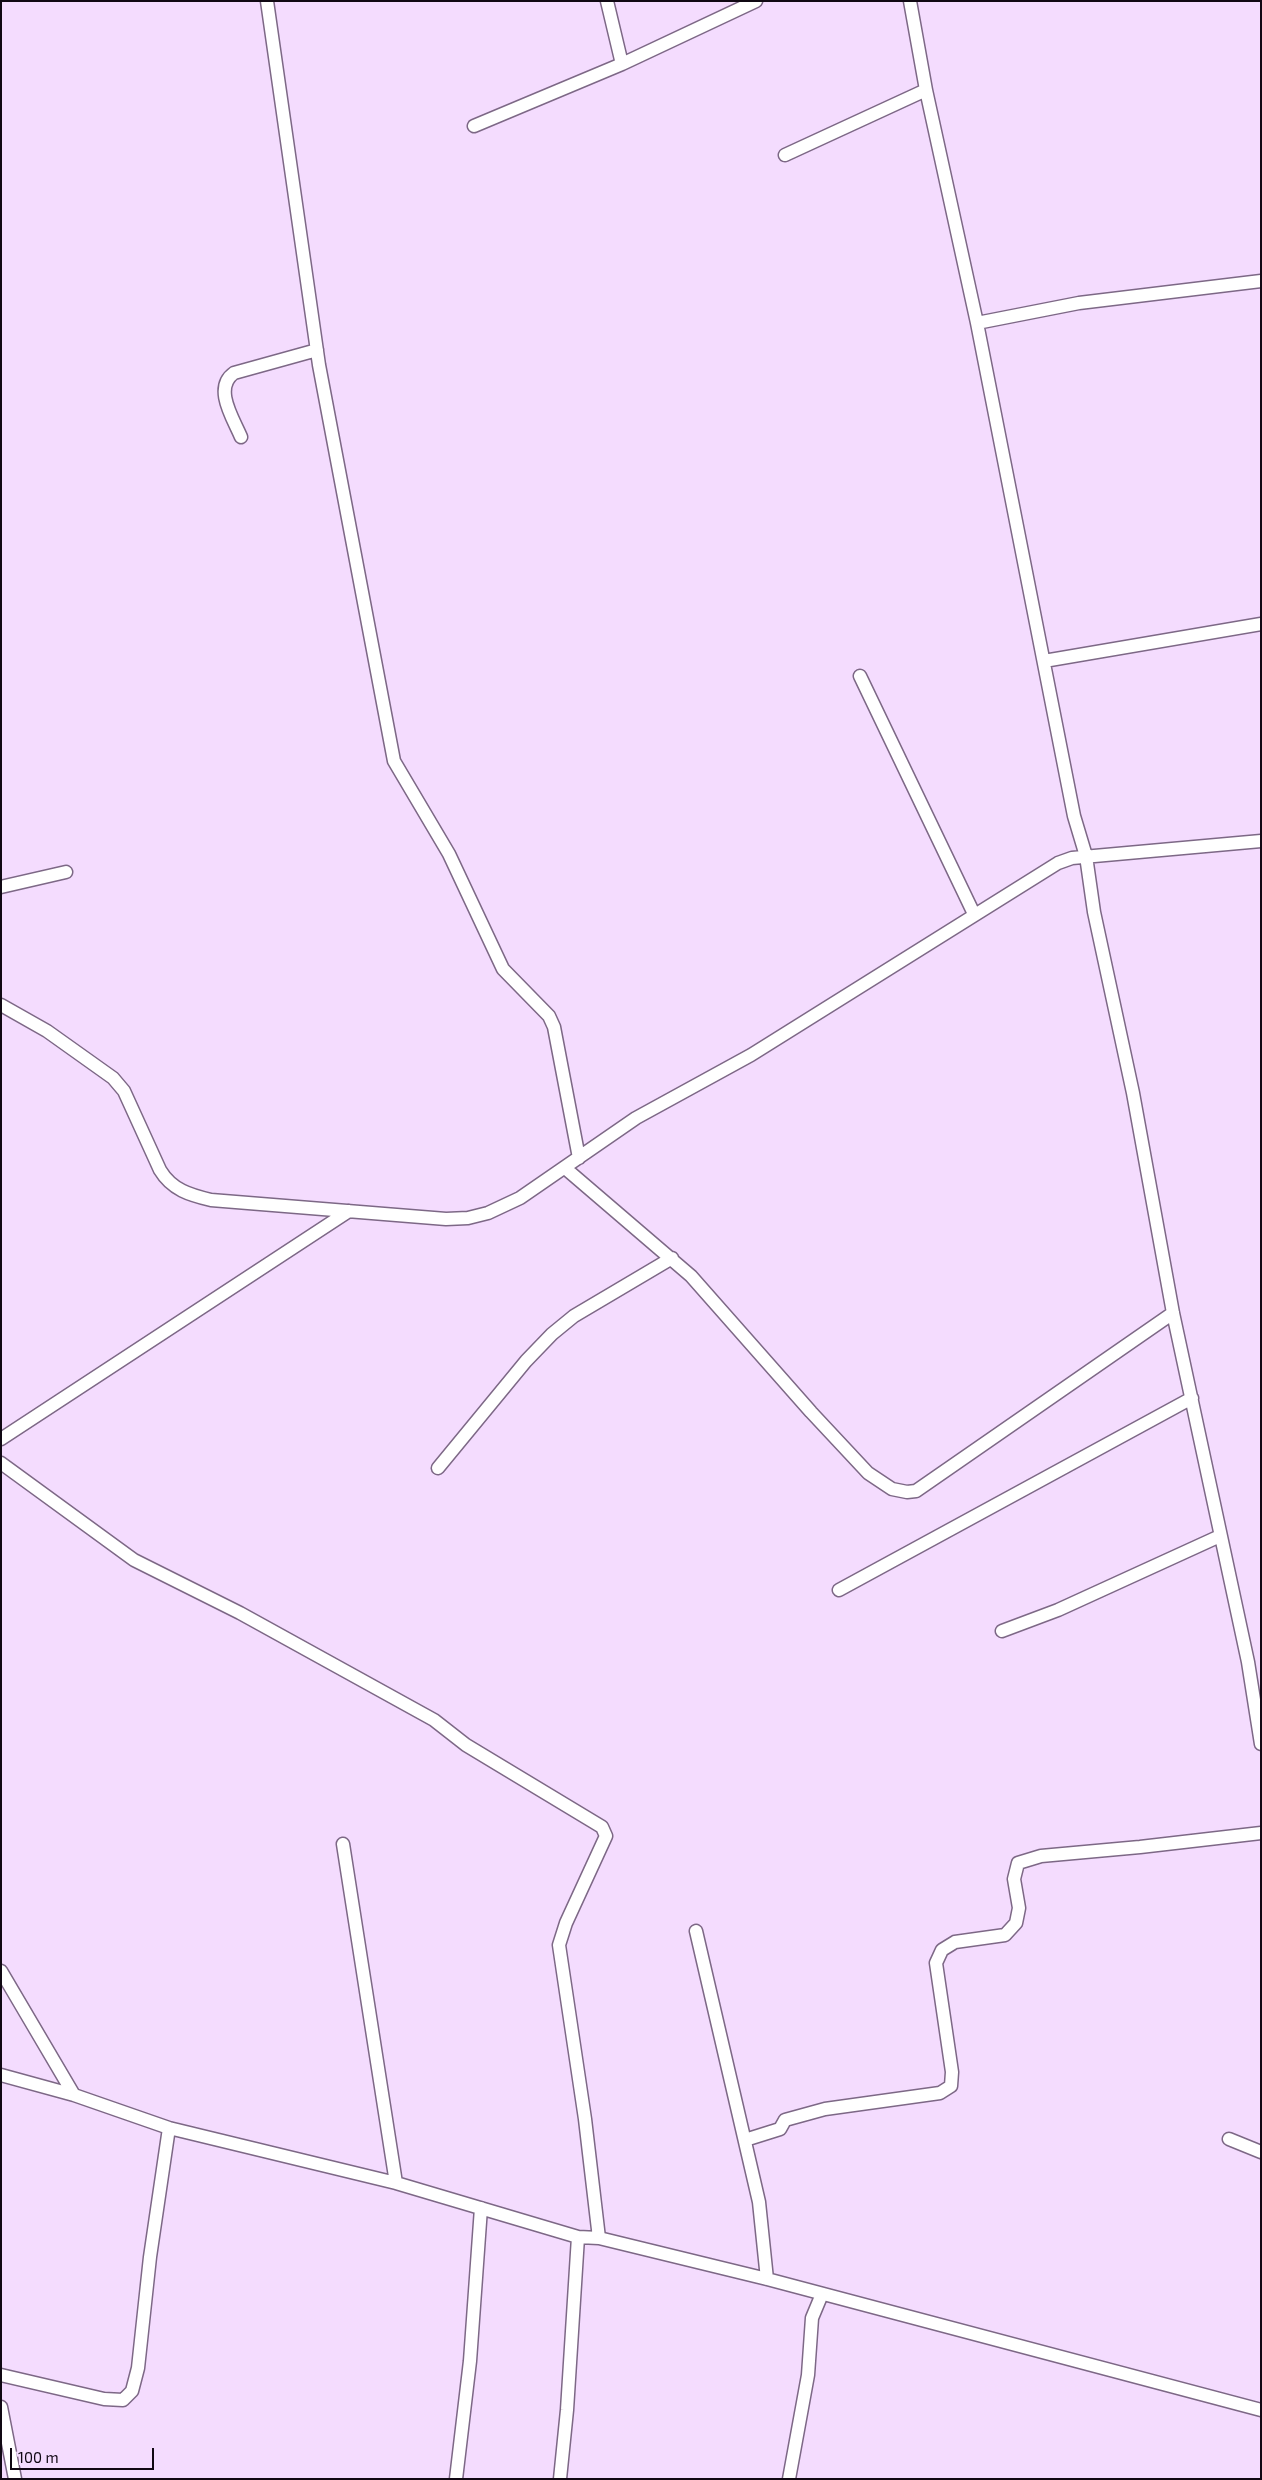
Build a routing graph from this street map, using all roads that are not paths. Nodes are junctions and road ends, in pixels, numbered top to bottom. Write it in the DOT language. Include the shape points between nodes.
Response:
graph roads {
  1 [pos="267,1"];
  2 [pos="607,1"];
  3 [pos="756,1"];
  4 [pos="910,1"];
  5 [pos="622,64"];
  6 [pos="926,90"];
  7 [pos="474,126"];
  8 [pos="785,155"];
  9 [pos="1261,280"];
  10 [pos="977,323"];
  11 [pos="317,350"];
  12 [pos="241,437"];
  13 [pos="1261,624"];
  14 [pos="1044,661"];
  15 [pos="860,676"];
  16 [pos="1261,841"];
  17 [pos="1086,856"];
  18 [pos="66,872"];
  19 [pos="1,887"];
  20 [pos="974,914"];
  21 [pos="1,1005"];
  22 [pos="579,1158"];
  23 [pos="565,1168"];
  24 [pos="349,1212"];
  25 [pos="672,1258"];
  26 [pos="1173,1313"];
  27 [pos="1192,1398"];
  28 [pos="1,1440"];
  29 [pos="1,1463"];
  30 [pos="438,1468"];
  31 [pos="1220,1536"];
  32 [pos="839,1590"];
  33 [pos="1002,1631"];
  34 [pos="1261,1656"];
  35 [pos="1248,1662"];
  36 [pos="1261,1744"];
  37 [pos="1261,1833"];
  38 [pos="343,1844"];
  39 [pos="696,1931"];
  40 [pos="1,1971"];
  41 [pos="1,2075"];
  42 [pos="74,2095"];
  43 [pos="169,2128"];
  44 [pos="1229,2139"];
  45 [pos="745,2140"];
  46 [pos="1261,2152"];
  47 [pos="396,2183"];
  48 [pos="481,2208"];
  49 [pos="578,2237"];
  50 [pos="599,2238"];
  51 [pos="766,2279"];
  52 [pos="822,2294"];
  53 [pos="1,2375"];
  54 [pos="1,2407"];
  55 [pos="1261,2410"];
  56 [pos="16,2479"];
  57 [pos="456,2479"];
  58 [pos="560,2479"];
  59 [pos="789,2479"];
  1 -- 11 [label="street"];
  2 -- 5 [label="street"];
  3 -- 5 [label="street"];
  4 -- 6 [label="street"];
  5 -- 7 [label="street"];
  6 -- 8 [label="street"];
  6 -- 10 [label="street"];
  9 -- 10 [label="street" via="1079,303"];
  10 -- 14 [label="street"];
  11 -- 12 [label="street" via="243,370 227,378 224,386 227,402"];
  11 -- 22 [label="street" via="394,761 449,854 503,969 549,1016 554,1027"];
  13 -- 14 [label="street"];
  14 -- 17 [label="street" via="1074,816"];
  15 -- 20 [label="street"];
  16 -- 17 [label="street"];
  17 -- 20 [label="street" via="1058,863"];
  17 -- 26 [label="street" via="1094,912 1133,1093"];
  18 -- 19 [label="street"];
  20 -- 22 [label="street" via="751,1055 636,1118"];
  21 -- 24 [label="street" via="47,1031 113,1078 124,1091 160,1170 172,1186 211,1200"];
  22 -- 23 [label="street"];
  23 -- 24 [label="street" via="520,1198 488,1213 468,1218"];
  23 -- 25 [label="street"];
  24 -- 28 [label="street"];
  25 -- 26 [label="street" via="868,1473 892,1489 907,1492 916,1491"];
  25 -- 30 [label="street" via="574,1316 552,1334"];
  26 -- 27 [label="street"];
  27 -- 31 [label="street"];
  27 -- 32 [label="street"];
  29 -- 50 [label="street" via="134,1560 240,1613 434,1720 466,1746 602,1827 606,1836 559,1945"];
  31 -- 33 [label="street" via="1058,1610"];
  31 -- 35 [label="street"];
  34 -- 35 [label="street"];
  35 -- 36 [label="street"];
  37 -- 45 [label="street" via="1041,1856 1018,1863 1014,1879 1019,1908 1016,1923 1005,1935 955,1942 942,1950 936,1964 952,2072 951,2086 940,2093 825,2109 785,2120 780,2129"];
  38 -- 47 [label="street"];
  39 -- 45 [label="street"];
  40 -- 42 [label="street"];
  41 -- 42 [label="street"];
  42 -- 43 [label="street"];
  43 -- 47 [label="street"];
  43 -- 53 [label="street" via="138,2368 132,2391 123,2400 104,2399"];
  44 -- 46 [label="street"];
  45 -- 51 [label="street" via="760,2202"];
  47 -- 48 [label="street"];
  48 -- 49 [label="street"];
  48 -- 57 [label="street" via="470,2361"];
  49 -- 50 [label="street"];
  49 -- 58 [label="street"];
  50 -- 51 [label="street"];
  51 -- 52 [label="street"];
  52 -- 55 [label="street"];
  52 -- 59 [label="street" via="812,2318 808,2375"];
  54 -- 56 [label="street"];
}
